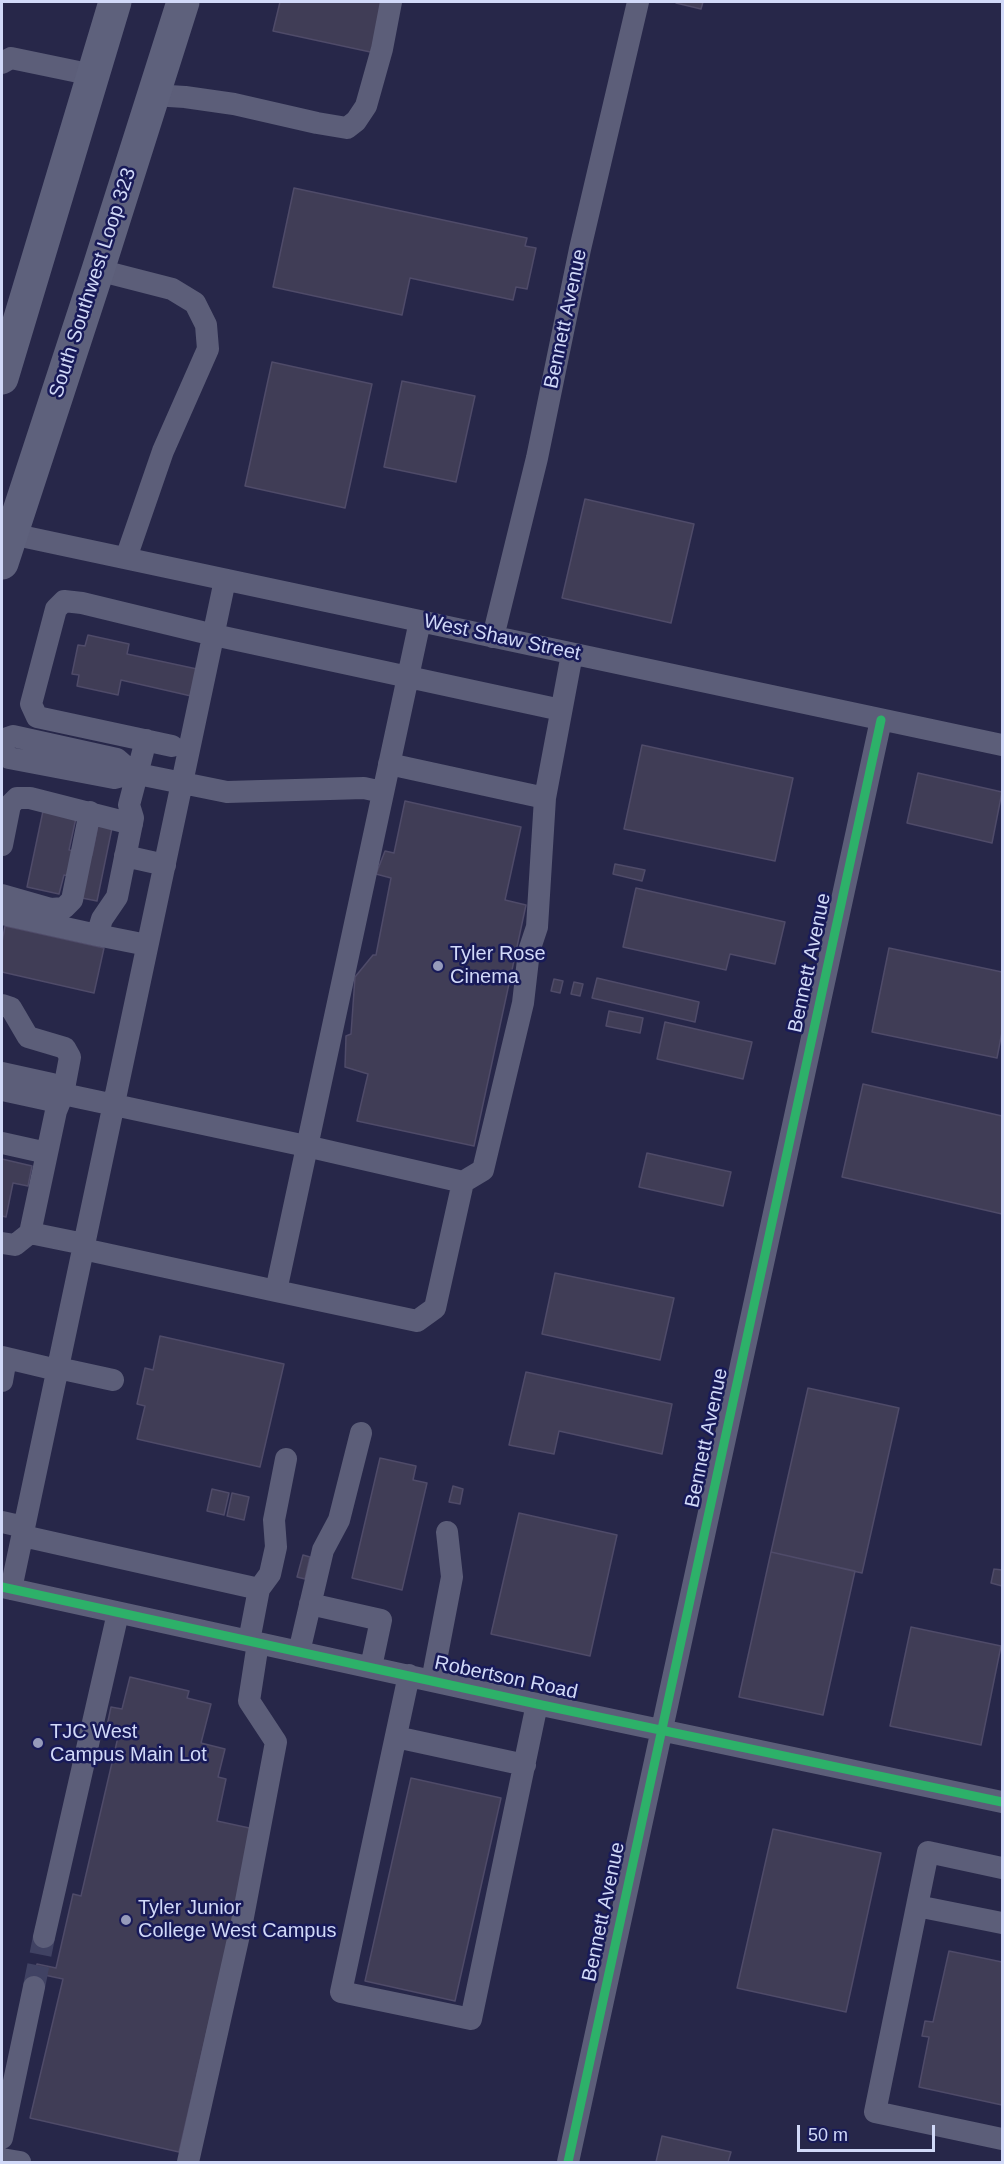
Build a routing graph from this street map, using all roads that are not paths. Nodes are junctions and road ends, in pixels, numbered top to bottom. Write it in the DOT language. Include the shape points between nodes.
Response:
graph roads {
  1 [pos="115,2"];
  2 [pos="183,2"];
  3 [pos="391,2"];
  4 [pos="638,2"];
  5 [pos="2,63"];
  6 [pos="93,75"];
  7 [pos="153,95"];
  8 [pos="98,270"];
  9 [pos="2,378"];
  10 [pos="5,543"];
  11 [pos="126,558"];
  12 [pos="225,580"];
  13 [pos="420,621"];
  14 [pos="213,635"];
  15 [pos="493,637"];
  16 [pos="572,654"];
  17 [pos="408,676"];
  18 [pos="561,711"];
  19 [pos="881,720"];
  20 [pos="2,740"];
  21 [pos="146,740"];
  22 [pos="1002,745"];
  23 [pos="172,746"];
  24 [pos="2,750"];
  25 [pos="389,764"];
  26 [pos="136,773"];
  27 [pos="182,783"];
  28 [pos="382,792"];
  29 [pos="545,798"];
  30 [pos="90,812"];
  31 [pos="132,824"];
  32 [pos="2,845"];
  33 [pos="125,856"];
  34 [pos="165,865"];
  35 [pos="2,895"];
  36 [pos="2,914"];
  37 [pos="97,935"];
  38 [pos="147,945"];
  39 [pos="2,1005"];
  40 [pos="2,1073"];
  41 [pos="2,1090"];
  42 [pos="63,1094"];
  43 [pos="113,1104"];
  44 [pos="2,1143"];
  45 [pos="306,1146"];
  46 [pos="47,1153"];
  47 [pos="464,1182"];
  48 [pos="30,1233"];
  49 [pos="2,1242"];
  50 [pos="83,1247"];
  51 [pos="276,1291"];
  52 [pos="4,1358"];
  53 [pos="57,1369"];
  54 [pos="112,1380"];
  55 [pos="2,1381"];
  56 [pos="361,1433"];
  57 [pos="286,1459"];
  58 [pos="2,1522"];
  59 [pos="24,1531"];
  60 [pos="447,1532"];
  61 [pos="6,1588"];
  62 [pos="259,1589"];
  63 [pos="310,1604"];
  64 [pos="118,1612"];
  65 [pos="253,1642"];
  66 [pos="299,1652"];
  67 [pos="371,1667"];
  68 [pos="409,1676"];
  69 [pos="432,1681"];
  70 [pos="537,1704"];
  71 [pos="662,1730"];
  72 [pos="396,1737"];
  73 [pos="525,1765"];
  74 [pos="1002,1802"];
  75 [pos="1002,1868"];
  76 [pos="917,1906"];
  77 [pos="1002,1923"];
  78 [pos="44,1937"];
  79 [pos="34,1987"];
  80 [pos="2,2138"];
  81 [pos="1002,2139"];
  82 [pos="2,2159"];
  83 [pos="20,2163"];
  84 [pos="188,2163"];
  85 [pos="568,2163"];
  1 -- 6 [label="highway"];
  2 -- 7 [label="highway, South Southwest Loop 323"];
  3 -- 7 [label="street" via="366,106 347,128 234,104"];
  4 -- 15 [label="street, Bennett Avenue" via="580,249 537,458"];
  5 -- 6 [label="street" via="11,58"];
  6 -- 9 [label="highway"];
  7 -- 8 [label="highway, South Southwest Loop 323"];
  8 -- 10 [label="highway, South Southwest Loop 323"];
  8 -- 11 [label="street" via="172,289 195,303 206,325 208,349 163,451"];
  10 -- 11 [label="street, West Shaw Street"];
  11 -- 12 [label="street, West Shaw Street"];
  12 -- 13 [label="street, West Shaw Street"];
  12 -- 14 [label="street"];
  13 -- 15 [label="street, West Shaw Street"];
  13 -- 17 [label="street"];
  14 -- 17 [label="street"];
  14 -- 21 [label="street" via="82,603 64,601 56,609 31,704 37,717"];
  14 -- 27 [label="street"];
  15 -- 16 [label="street, West Shaw Street"];
  16 -- 18 [label="street"];
  16 -- 19 [label="street, West Shaw Street"];
  17 -- 18 [label="street"];
  17 -- 25 [label="street"];
  18 -- 29 [label="street"];
  19 -- 22 [label="street, West Shaw Street"];
  19 -- 71 [label="street, Bennett Avenue"];
  20 -- 26 [label="street" via="13,736 117,759"];
  21 -- 23 [label="street"];
  21 -- 26 [label="street"];
  24 -- 26 [label="street" via="9,758 114,778"];
  25 -- 28 [label="street"];
  25 -- 29 [label="street"];
  26 -- 27 [label="street"];
  26 -- 31 [label="street" via="129,805"];
  27 -- 28 [label="street" via="243,793 364,788"];
  27 -- 34 [label="street"];
  28 -- 45 [label="street"];
  29 -- 47 [label="street" via="537,927 529,951 523,1004 483,1170"];
  30 -- 31 [label="street"];
  30 -- 32 [label="street" via="17,798 10,805"];
  30 -- 35 [label="street" via="72,900 64,908 51,909"];
  31 -- 33 [label="street"];
  33 -- 34 [label="street"];
  33 -- 37 [label="street" via="117,897 102,919"];
  34 -- 38 [label="street"];
  36 -- 37 [label="street"];
  37 -- 38 [label="street"];
  38 -- 43 [label="street"];
  39 -- 42 [label="street" via="11,1008 28,1037 65,1048 70,1056"];
  40 -- 42 [label="street" via="52,1084"];
  41 -- 42 [label="street" via="53,1101"];
  42 -- 43 [label="street"];
  42 -- 46 [label="street"];
  43 -- 45 [label="street"];
  43 -- 50 [label="street"];
  44 -- 46 [label="street"];
  45 -- 47 [label="street"];
  45 -- 51 [label="street"];
  46 -- 48 [label="street"];
  47 -- 51 [label="street" via="435,1308 417,1321"];
  48 -- 49 [label="street" via="15,1245"];
  48 -- 50 [label="street"];
  50 -- 51 [label="street"];
  50 -- 53 [label="street"];
  52 -- 53 [label="street"];
  52 -- 55 [label="street"];
  53 -- 54 [label="street"];
  53 -- 59 [label="street"];
  56 -- 63 [label="street" via="339,1520 323,1550"];
  57 -- 62 [label="street" via="274,1520 276,1547 270,1574"];
  58 -- 59 [label="street"];
  59 -- 61 [label="street"];
  59 -- 62 [label="street"];
  60 -- 69 [label="street" via="452,1577"];
  61 -- 64 [label="street, Robertson Road"];
  62 -- 65 [label="street"];
  63 -- 66 [label="street"];
  63 -- 67 [label="street" via="381,1620"];
  64 -- 65 [label="street, Robertson Road"];
  64 -- 78 [label="street"];
  65 -- 66 [label="street, Robertson Road"];
  65 -- 84 [label="street" via="249,1701 276,1742 243,1917"];
  66 -- 67 [label="street, Robertson Road"];
  67 -- 68 [label="street, Robertson Road"];
  68 -- 69 [label="street, Robertson Road"];
  68 -- 72 [label="street"];
  69 -- 70 [label="street, Robertson Road"];
  70 -- 71 [label="street, Robertson Road"];
  70 -- 73 [label="street"];
  71 -- 74 [label="street, Robertson Road"];
  71 -- 85 [label="street, Bennett Avenue"];
  72 -- 73 [label="street"];
  72 -- 73 [label="street" via="341,1992 471,2019"];
  75 -- 76 [label="street" via="928,1852"];
  76 -- 77 [label="street"];
  76 -- 81 [label="street" via="875,2112"];
  79 -- 80 [label="street"];
  82 -- 83 [label="street"];
}
